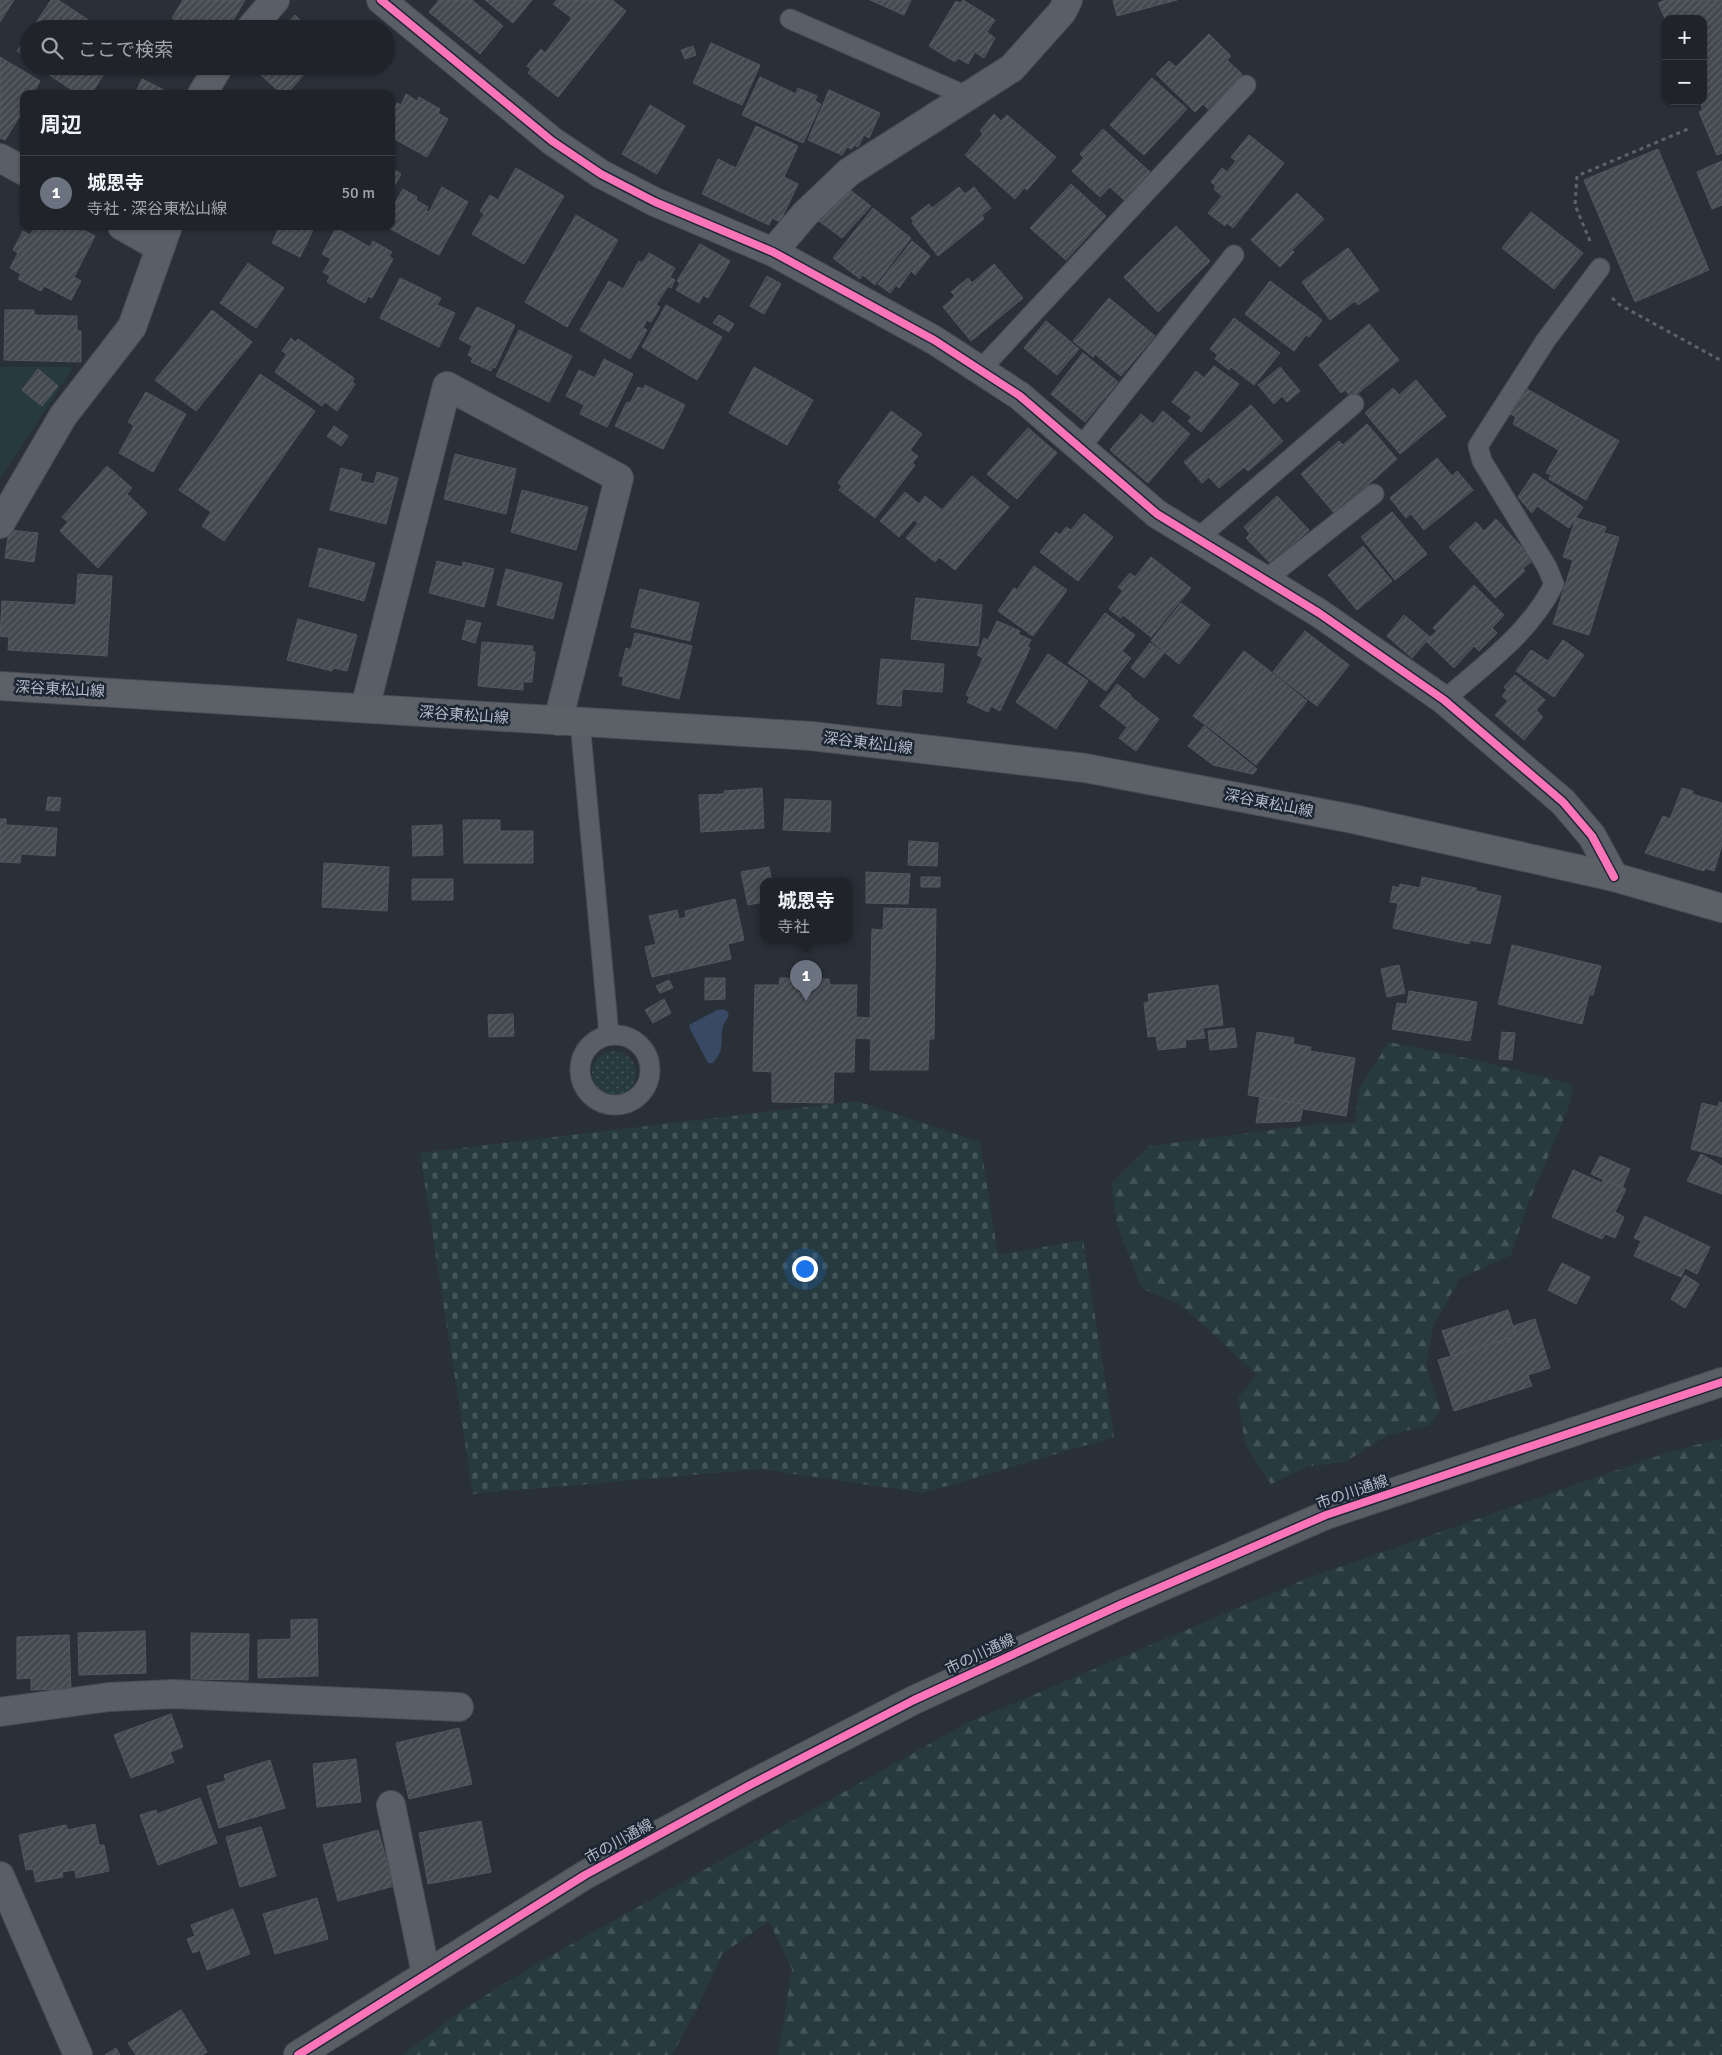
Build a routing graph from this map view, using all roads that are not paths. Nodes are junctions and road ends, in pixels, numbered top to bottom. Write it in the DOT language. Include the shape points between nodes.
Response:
graph roads {
  1 [pos="275,0"];
  2 [pos="1068,0"];
  3 [pos="386,1"];
  4 [pos="790,19"];
  5 [pos="258,20"];
  6 [pos="214,75"];
  7 [pos="1246,85"];
  8 [pos="204,90"];
  9 [pos="969,97"];
  10 [pos="0,158"];
  11 [pos="20,169"];
  12 [pos="137,230"];
  13 [pos="164,237"];
  14 [pos="774,252"];
  15 [pos="1234,255"];
  16 [pos="1600,268"];
  17 [pos="980,370"];
  18 [pos="1354,404"];
  19 [pos="1080,448"];
  20 [pos="1374,494"];
  21 [pos="0,524"];
  22 [pos="1197,539"];
  23 [pos="1265,580"];
  24 [pos="0,686"];
  25 [pos="1444,700"];
  26 [pos="364,708"];
  27 [pos="569,721"];
  28 [pos="1614,877"];
  29 [pos="1722,908"];
  30 [pos="609,1035"];
  31 [pos="1722,1382"];
  32 [pos="459,1707"];
  33 [pos="0,1712"];
  34 [pos="391,1805"];
  35 [pos="0,1876"];
  36 [pos="426,1974"];
  37 [pos="78,2055"];
  38 [pos="298,2055"];
  1 -- 5 [label="street"];
  2 -- 9 [label="street" via="1062,12 1012,68"];
  3 -- 14 [label="street" via="552,141 601,174 655,202"];
  4 -- 9 [label="lane"];
  6 -- 8 [label="street"];
  7 -- 17 [label="lane"];
  9 -- 14 [label="street" via="849,172 805,214"];
  10 -- 11 [label="street"];
  12 -- 13 [label="street"];
  13 -- 21 [label="street" via="132,327 64,416"];
  14 -- 17 [label="street" via="934,340"];
  15 -- 19 [label="lane"];
  16 -- 25 [label="lane" via="1546,340 1478,446 1482,461 1554,584 1526,627"];
  17 -- 19 [label="street" via="1020,396"];
  18 -- 22 [label="lane"];
  19 -- 22 [label="street" via="1157,514"];
  20 -- 23 [label="lane"];
  22 -- 23 [label="street"];
  23 -- 25 [label="street"];
  24 -- 26 [label="main road, 深谷東松山線"];
  25 -- 28 [label="street" via="1563,802 1592,836"];
  26 -- 27 [label="main road, 深谷東松山線"];
  26 -- 27 [label="street" via="446,386 619,478"];
  27 -- 28 [label="main road, 深谷東松山線" via="811,736 1085,768 1353,819"];
  27 -- 30 [label="lane"];
  28 -- 29 [label="main road, 深谷東松山線"];
  31 -- 36 [label="street, 市の川通線" via="1326,1514 1120,1604 914,1700 750,1785 585,1875"];
  32 -- 33 [label="street" via="174,1694 109,1697"];
  34 -- 36 [label="street"];
  35 -- 37 [label="street"];
  36 -- 38 [label="street, 市の川通線"];
}
